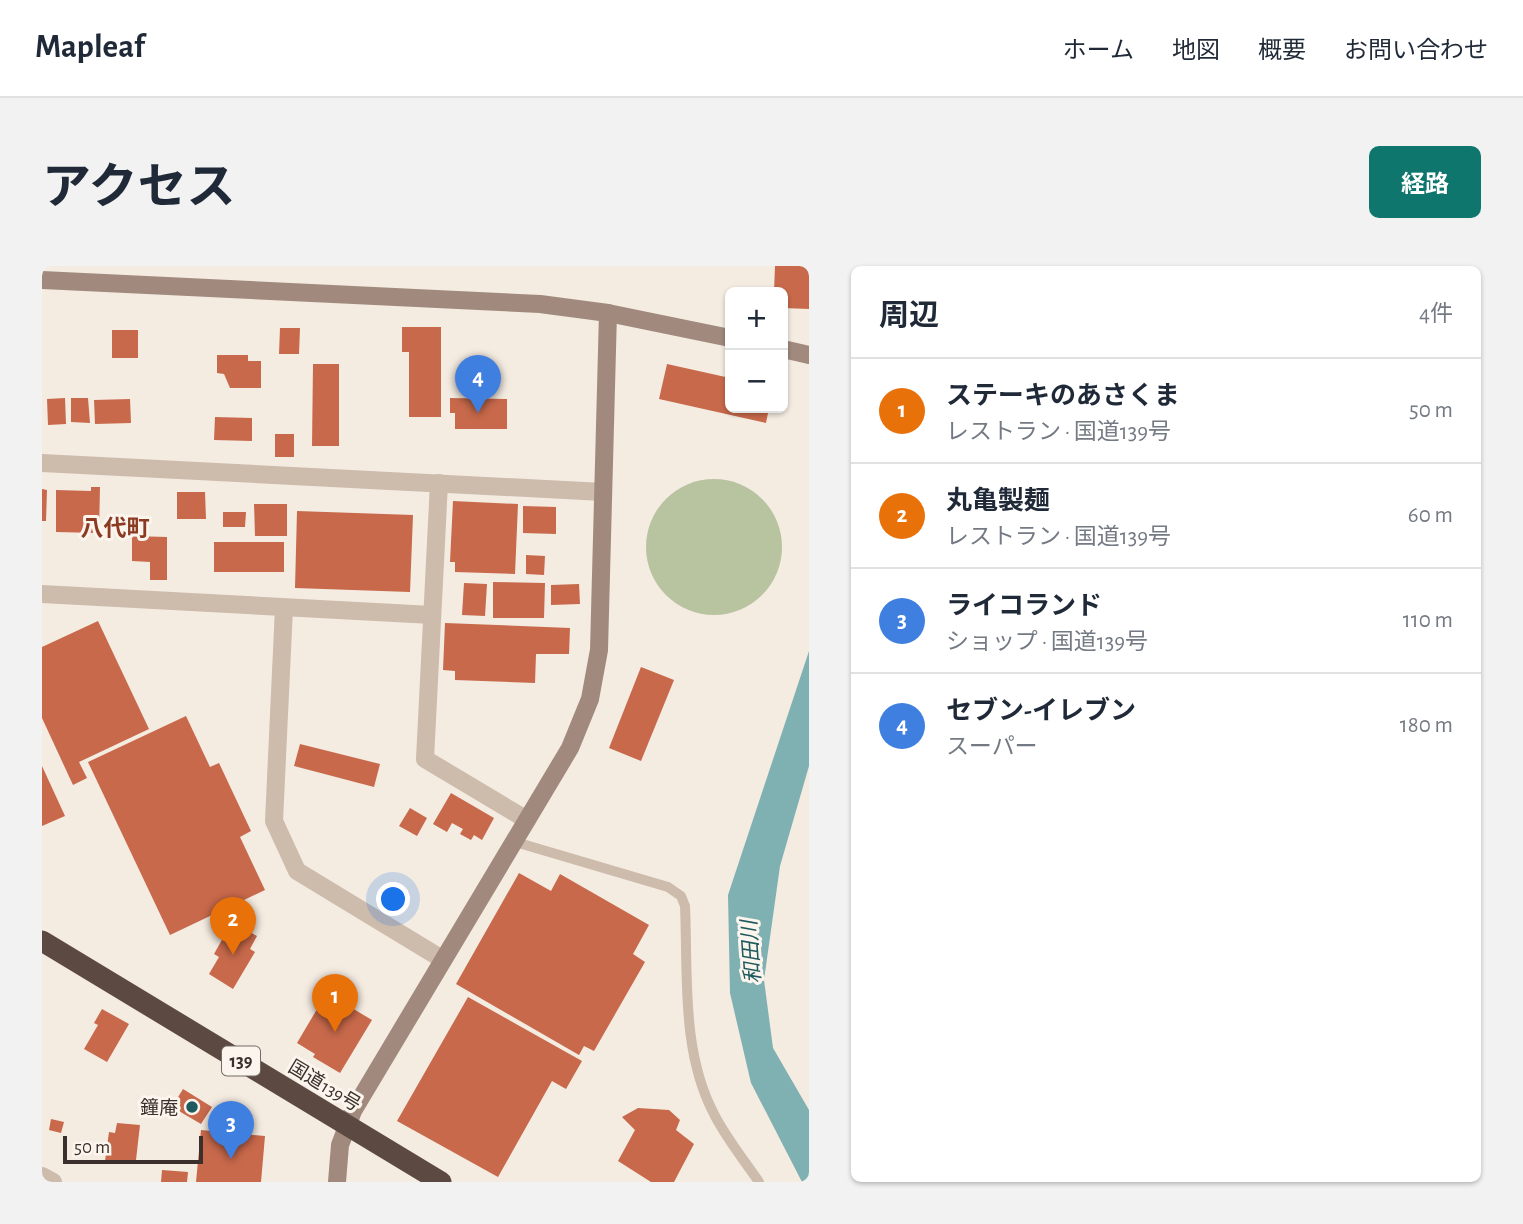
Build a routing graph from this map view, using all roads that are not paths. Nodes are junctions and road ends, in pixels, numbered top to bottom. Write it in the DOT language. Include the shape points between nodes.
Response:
graph roads {
  1 [pos="42,280"];
  2 [pos="608,313"];
  3 [pos="725,337"];
  4 [pos="787,350"];
  5 [pos="809,355"];
  6 [pos="42,463"];
  7 [pos="439,483"];
  8 [pos="603,492"];
  9 [pos="42,594"];
  10 [pos="284,608"];
  11 [pos="432,615"];
  12 [pos="527,820"];
  13 [pos="512,841"];
  14 [pos="42,941"];
  15 [pos="442,959"];
  16 [pos="348,1125"];
  17 [pos="42,1175"];
  18 [pos="53,1182"];
  19 [pos="337,1182"];
  20 [pos="441,1182"];
  21 [pos="759,1182"];
  1 -- 2 [label="street" via="540,304"];
  2 -- 3 [label="street"];
  2 -- 8 [label="street"];
  4 -- 5 [label="street"];
  6 -- 7 [label="street"];
  7 -- 8 [label="street"];
  7 -- 11 [label="street"];
  8 -- 12 [label="street" via="599,650 590,699 570,748"];
  9 -- 10 [label="street"];
  10 -- 11 [label="street"];
  10 -- 15 [label="street" via="274,821 297,871"];
  11 -- 12 [label="street" via="425,759"];
  12 -- 13 [label="street"];
  13 -- 15 [label="street"];
  13 -- 21 [label="lane" via="668,887 681,895 690,1029 699,1072 713,1113"];
  14 -- 16 [label="highway, 国道139号 / 139"];
  15 -- 16 [label="street"];
  16 -- 19 [label="street"];
  16 -- 20 [label="highway, 国道139号 / 139"];
  17 -- 18 [label="street"];
}
